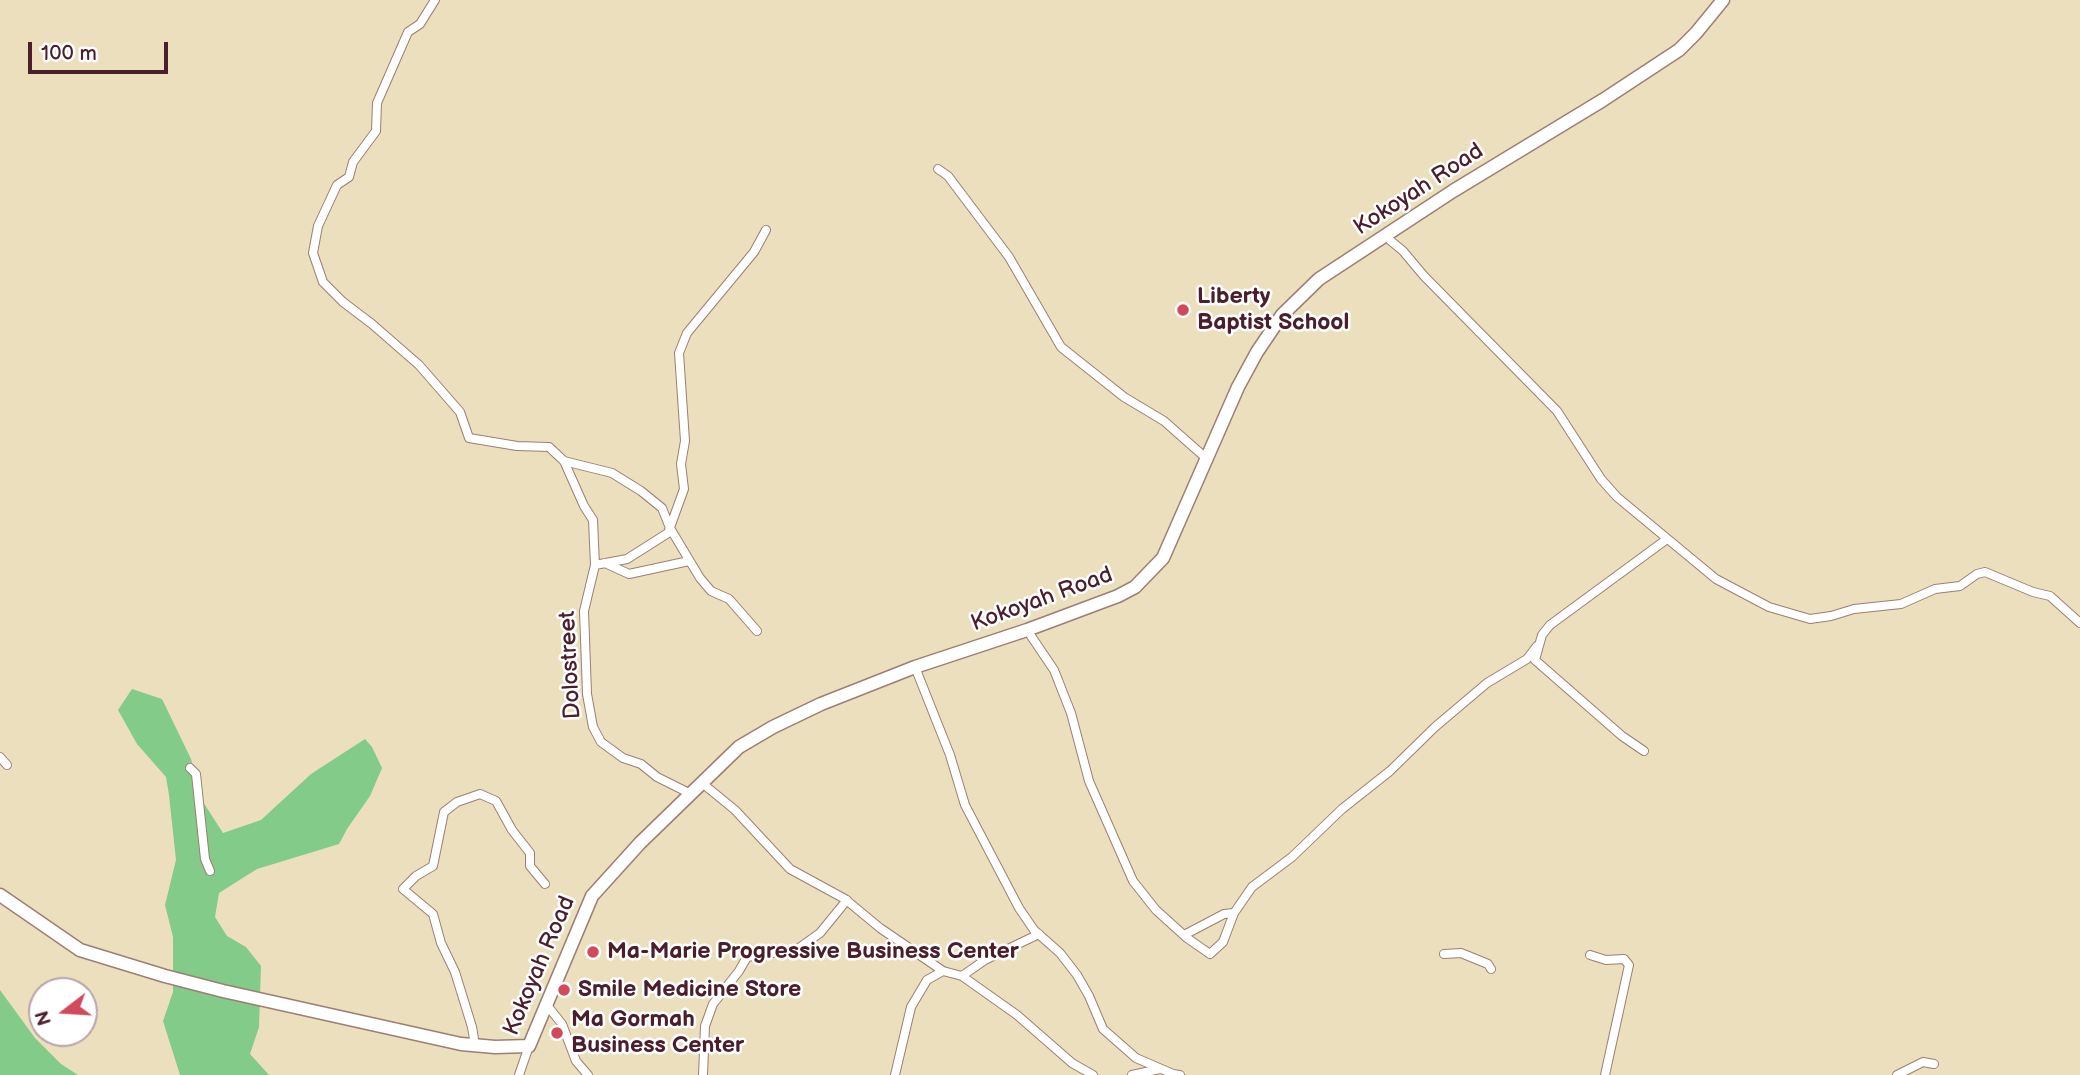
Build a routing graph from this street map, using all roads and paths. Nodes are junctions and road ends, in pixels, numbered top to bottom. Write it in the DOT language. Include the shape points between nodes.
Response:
graph roads {
  1 [pos="435,0"];
  2 [pos="1723,0"];
  3 [pos="938,169"];
  4 [pos="766,230"];
  5 [pos="1385,236"];
  6 [pos="1207,458"];
  7 [pos="564,461"];
  8 [pos="670,528"];
  9 [pos="1667,539"];
  10 [pos="689,561"];
  11 [pos="600,564"];
  12 [pos="2080,623"];
  13 [pos="1027,630"];
  14 [pos="757,631"];
  15 [pos="1537,646"];
  16 [pos="915,667"];
  17 [pos="1644,751"];
  18 [pos="0,757"];
  19 [pos="7,765"];
  20 [pos="190,768"];
  21 [pos="702,783"];
  22 [pos="691,794"];
  23 [pos="210,871"];
  24 [pos="545,884"];
  25 [pos="0,895"];
  26 [pos="847,900"];
  27 [pos="1234,913"];
  28 [pos="1039,934"];
  29 [pos="1184,935"];
  30 [pos="1444,954"];
  31 [pos="1590,955"];
  32 [pos="1490,969"];
  33 [pos="943,971"];
  34 [pos="962,976"];
  35 [pos="546,1003"];
  36 [pos="475,1045"];
  37 [pos="529,1046"];
  38 [pos="1934,1064"];
  39 [pos="1160,1069"];
  40 [pos="519,1075"];
  41 [pos="588,1075"];
  42 [pos="703,1075"];
  43 [pos="895,1075"];
  44 [pos="1093,1075"];
  45 [pos="1132,1075"];
  46 [pos="1180,1075"];
  47 [pos="1605,1075"];
  48 [pos="1897,1075"];
  1 -- 7 [label="street" via="420,24 408,32 377,103 376,131 349,177 337,185 318,226 313,253 323,282 419,365 460,412 469,438 549,447"];
  2 -- 5 [label="main road, Kokoyah Road" via="1679,50"];
  3 -- 6 [label="street" via="1009,257 1061,347"];
  4 -- 8 [label="street" via="754,252 687,333 679,353 684,489"];
  5 -- 6 [label="main road, Kokoyah Road" via="1319,279 1282,315 1238,387"];
  5 -- 9 [label="street" via="1557,411 1609,488"];
  6 -- 13 [label="main road, Kokoyah Road" via="1163,558 1142,581 1118,596"];
  7 -- 8 [label="street" via="624,479 662,508"];
  7 -- 11 [label="street, Dolostreet" via="593,520"];
  8 -- 10 [label="street"];
  8 -- 11 [label="street" via="627,559"];
  9 -- 12 [label="street" via="1716,579 1798,617 1901,604 1935,589 1960,586 1985,572 2050,596"];
  9 -- 15 [label="street" via="1550,625"];
  10 -- 11 [label="street" via="629,574"];
  10 -- 14 [label="street" via="711,591 729,598"];
  11 -- 22 [label="street, Dolostreet" via="584,611 593,727 601,743"];
  13 -- 16 [label="main road, Kokoyah Road"];
  13 -- 29 [label="street" via="1054,670 1071,713 1088,781 1133,881"];
  15 -- 17 [label="street" via="1535,660"];
  15 -- 27 [label="street" via="1527,659 1487,683 1292,857 1252,887"];
  16 -- 21 [label="main road, Kokoyah Road" via="773,727 739,747"];
  16 -- 28 [label="street" via="965,805 1020,908"];
  18 -- 19 [label="street"];
  20 -- 23 [label="street" via="196,774"];
  21 -- 22 [label="main road, Kokoyah Road"];
  21 -- 26 [label="street" via="735,810 790,869"];
  22 -- 35 [label="main road, Kokoyah Road" via="592,896"];
  24 -- 36 [label="street" via="530,866 530,853 496,801 480,794 444,812 433,866 403,889 433,914"];
  25 -- 36 [label="main road" via="80,950 223,991"];
  26 -- 33 [label="street"];
  26 -- 42 [label="street" via="820,933 792,953 747,957 713,1004 705,1026"];
  27 -- 29 [label="street"];
  27 -- 29 [label="street" via="1223,942 1210,954"];
  28 -- 34 [label="street"];
  28 -- 39 [label="street" via="1077,975 1103,1029 1136,1058"];
  30 -- 32 [label="street" via="1461,953"];
  31 -- 47 [label="street" via="1624,959 1629,965"];
  33 -- 34 [label="street"];
  33 -- 43 [label="street" via="926,980 911,1007"];
  34 -- 44 [label="street"];
  35 -- 37 [label="main road, Kokoyah Road"];
  35 -- 41 [label="street"];
  36 -- 37 [label="main road"];
  37 -- 40 [label="street, Kokoyah Road"];
  38 -- 48 [label="street" via="1923,1062"];
  39 -- 45 [label="street"];
  39 -- 46 [label="street"];
}
